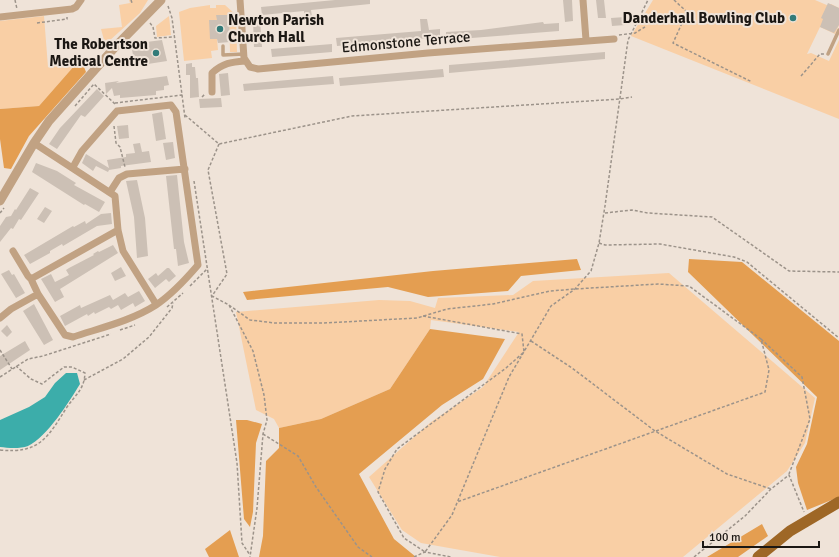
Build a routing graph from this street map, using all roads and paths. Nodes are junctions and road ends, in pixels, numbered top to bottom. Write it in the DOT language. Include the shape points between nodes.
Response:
graph roads {
  1 [pos="81,0"];
  2 [pos="131,0"];
  3 [pos="240,0"];
  4 [pos="583,0"];
  5 [pos="648,0"];
  6 [pos="674,0"];
  7 [pos="164,2"];
  8 [pos="132,3"];
  9 [pos="0,17"];
  10 [pos="145,17"];
  11 [pos="67,19"];
  12 [pos="37,23"];
  13 [pos="645,27"];
  14 [pos="839,30"];
  15 [pos="631,33"];
  16 [pos="174,37"];
  17 [pos="614,39"];
  18 [pos="586,40"];
  19 [pos="223,46"];
  20 [pos="828,54"];
  21 [pos="244,58"];
  22 [pos="801,76"];
  23 [pos="752,82"];
  24 [pos="94,84"];
  25 [pos="212,92"];
  26 [pos="182,95"];
  27 [pos="632,97"];
  28 [pos="620,99"];
  29 [pos="115,103"];
  30 [pos="176,112"];
  31 [pos="115,114"];
  32 [pos="185,115"];
  33 [pos="186,122"];
  34 [pos="34,143"];
  35 [pos="219,144"];
  36 [pos="73,167"];
  37 [pos="185,169"];
  38 [pos="126,174"];
  39 [pos="194,179"];
  40 [pos="110,192"];
  41 [pos="0,199"];
  42 [pos="604,213"];
  43 [pos="118,230"];
  44 [pos="599,243"];
  45 [pos="13,250"];
  46 [pos="839,272"];
  47 [pos="31,279"];
  48 [pos="575,289"];
  49 [pos="38,294"];
  50 [pos="212,296"];
  51 [pos="173,303"];
  52 [pos="156,304"];
  53 [pos="229,305"];
  54 [pos="423,316"];
  55 [pos="0,318"];
  56 [pos="131,327"];
  57 [pos="839,338"];
  58 [pos="761,339"];
  59 [pos="531,341"];
  60 [pos="0,350"];
  61 [pos="524,352"];
  62 [pos="16,366"];
  63 [pos="12,369"];
  64 [pos="0,377"];
  65 [pos="84,380"];
  66 [pos="655,431"];
  67 [pos="263,434"];
  68 [pos="0,450"];
  69 [pos="789,475"];
  70 [pos="771,489"];
  71 [pos="457,502"];
  72 [pos="839,502"];
  73 [pos="807,520"];
  74 [pos="425,552"];
  75 [pos="250,556"];
  76 [pos="372,557"];
  77 [pos="414,557"];
  78 [pos="451,557"];
  79 [pos="694,557"];
  80 [pos="758,557"];
  1 -- 9 [label="street" via="72,8"];
  2 -- 8 [label="path"];
  3 -- 21 [label="street"];
  4 -- 18 [label="street"];
  5 -- 15 [label="path"];
  6 -- 23 [label="path" via="687,12 673,43"];
  7 -- 10 [label="street"];
  7 -- 16 [label="path"];
  10 -- 16 [label="path" via="153,27 155,38"];
  10 -- 34 [label="street" via="49,121"];
  11 -- 12 [label="path"];
  13 -- 15 [label="path"];
  14 -- 20 [label="lane"];
  15 -- 17 [label="path" via="620,34"];
  15 -- 28 [label="path"];
  16 -- 26 [label="path"];
  17 -- 18 [label="street, Edmonstone Terrace"];
  18 -- 21 [label="street, Edmonstone Terrace" via="258,69 250,67"];
  19 -- 21 [label="lane" via="223,55"];
  20 -- 22 [label="path" via="820,54"];
  21 -- 25 [label="street" via="228,62 212,73"];
  24 -- 29 [label="path"];
  26 -- 29 [label="path"];
  26 -- 32 [label="path"];
  27 -- 28 [label="path"];
  28 -- 35 [label="path" via="352,116"];
  28 -- 42 [label="path"];
  29 -- 31 [label="path"];
  30 -- 31 [label="street" via="170,105"];
  30 -- 32 [label="path"];
  30 -- 37 [label="street"];
  31 -- 36 [label="street" via="82,151"];
  31 -- 38 [label="path" via="116,143 120,147"];
  32 -- 33 [label="path"];
  32 -- 35 [label="path"];
  34 -- 36 [label="street"];
  34 -- 41 [label="street"];
  35 -- 50 [label="path" via="208,170 227,274"];
  36 -- 40 [label="street"];
  37 -- 38 [label="street"];
  37 -- 52 [label="street" via="198,265 186,279"];
  38 -- 40 [label="street" via="119,178"];
  39 -- 50 [label="path"];
  40 -- 43 [label="street" via="115,196"];
  42 -- 44 [label="path"];
  42 -- 46 [label="path" via="632,210 712,217 789,271"];
  43 -- 47 [label="street"];
  43 -- 52 [label="street" via="123,250"];
  44 -- 48 [label="path" via="591,271"];
  44 -- 57 [label="path" via="660,244 734,257 747,262"];
  45 -- 47 [label="street"];
  47 -- 49 [label="street"];
  48 -- 54 [label="path" via="550,291 493,304 447,309"];
  48 -- 58 [label="path" via="658,284 689,286"];
  48 -- 59 [label="path" via="551,306"];
  49 -- 52 [label="street" via="65,335 73,337 129,319"];
  49 -- 55 [label="street"];
  50 -- 53 [label="path"];
  50 -- 75 [label="path" via="237,463 242,543"];
  51 -- 65 [label="path" via="172,308 149,336 122,359"];
  53 -- 54 [label="path" via="250,320 275,323 324,323"];
  53 -- 67 [label="path" via="253,351 264,395 267,420"];
  54 -- 61 [label="path" via="522,334"];
  56 -- 62 [label="path" via="28,359"];
  58 -- 66 [label="path" via="769,370 765,392"];
  58 -- 69 [label="path" via="802,377 810,419"];
  59 -- 61 [label="path"];
  59 -- 66 [label="path" via="572,368"];
  60 -- 63 [label="path"];
  61 -- 71 [label="path" via="509,377"];
  61 -- 74 [label="path" via="397,449 385,469 378,492 404,538"];
  62 -- 63 [label="path"];
  62 -- 65 [label="path" via="31,379 42,384 64,367 72,367 85,373"];
  63 -- 64 [label="path"];
  65 -- 68 [label="path" via="82,388 45,439 30,448"];
  66 -- 70 [label="path" via="727,474"];
  66 -- 71 [label="path"];
  67 -- 75 [label="path"];
  67 -- 76 [label="path" via="298,456 316,487 358,547"];
  69 -- 70 [label="path"];
  69 -- 73 [label="path"];
  70 -- 79 [label="path" via="745,516"];
  71 -- 74 [label="path" via="452,515"];
  72 -- 73 [label="main road"];
  73 -- 80 [label="main road"];
  74 -- 77 [label="path"];
  74 -- 78 [label="path"];
}
